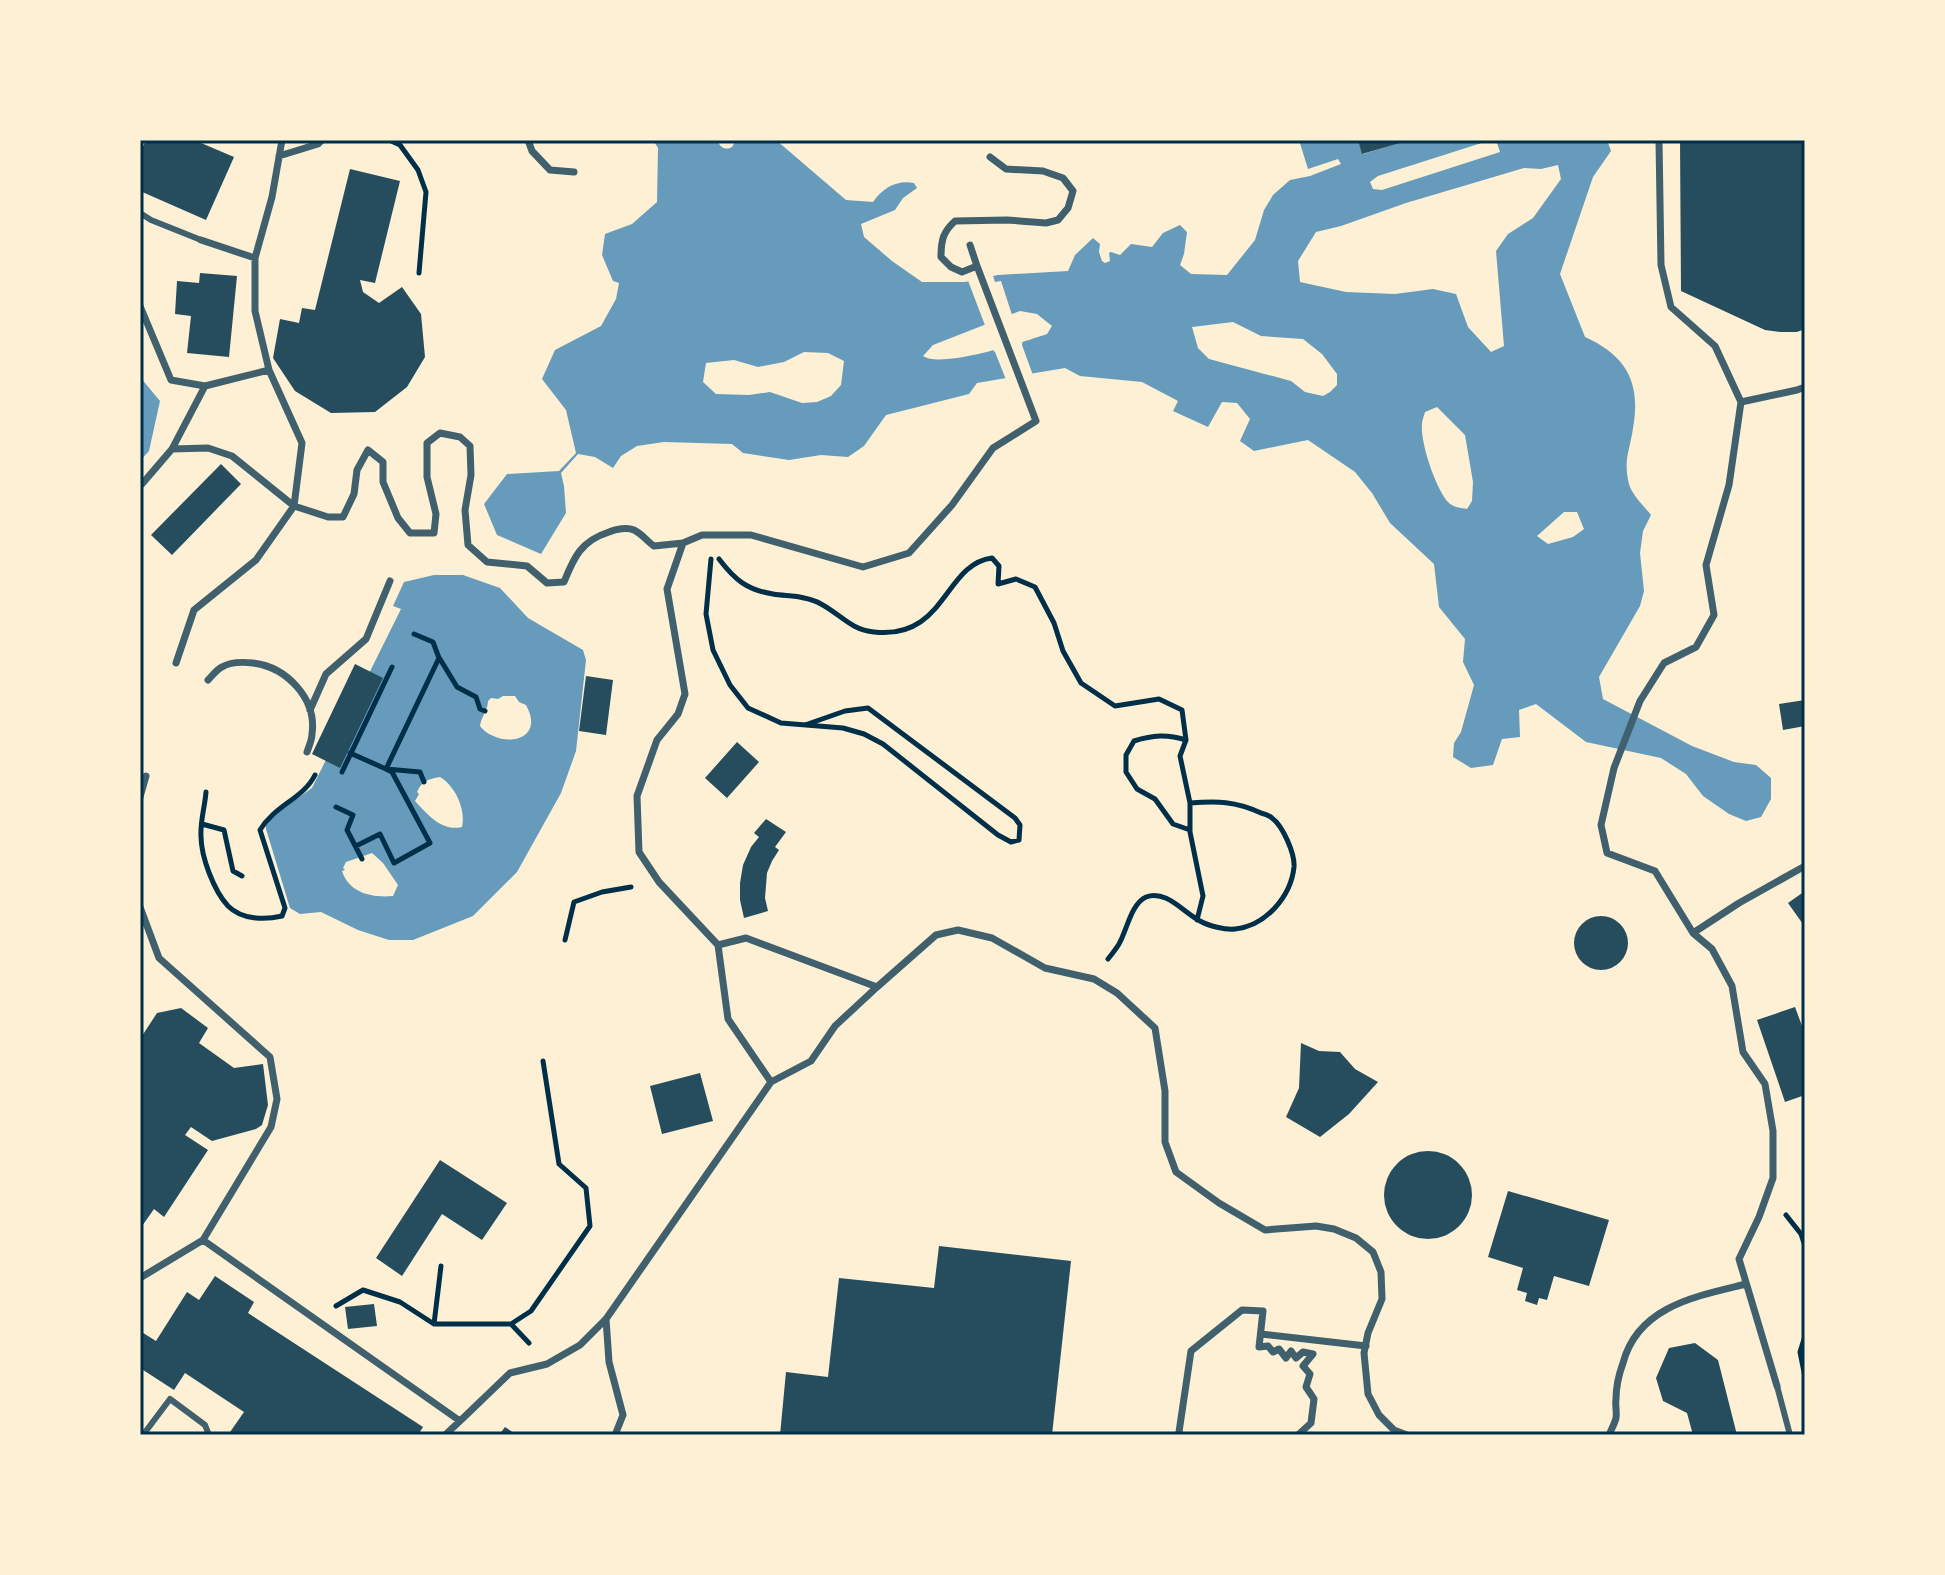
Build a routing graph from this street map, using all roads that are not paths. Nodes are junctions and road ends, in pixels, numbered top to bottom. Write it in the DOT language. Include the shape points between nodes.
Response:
graph roads {
  1 [pos="282,140"];
  2 [pos="322,140"];
  3 [pos="528,140"];
  4 [pos="1659,140"];
  5 [pos="279,156"];
  6 [pos="990,157"];
  7 [pos="574,172"];
  8 [pos="140,213"];
  9 [pos="201,240"];
  10 [pos="970,245"];
  11 [pos="255,258"];
  12 [pos="978,269"];
  13 [pos="140,306"];
  14 [pos="269,370"];
  15 [pos="205,386"];
  16 [pos="1805,387"];
  17 [pos="1741,402"];
  18 [pos="172,449"];
  19 [pos="140,483"];
  20 [pos="294,506"];
  21 [pos="683,543"];
  22 [pos="390,581"];
  23 [pos="176,663"];
  24 [pos="208,680"];
  25 [pos="310,710"];
  26 [pos="307,752"];
  27 [pos="146,776"];
  28 [pos="140,797"];
  29 [pos="1805,866"];
  30 [pos="140,907"];
  31 [pos="1693,933"];
  32 [pos="718,945"];
  33 [pos="877,987"];
  34 [pos="771,1082"];
  35 [pos="203,1240"];
  36 [pos="140,1278"];
  37 [pos="1746,1284"];
  38 [pos="606,1319"];
  39 [pos="1261,1334"];
  40 [pos="1366,1346"];
  41 [pos="1777,1386"];
  42 [pos="460,1421"];
  43 [pos="1392,1432"];
  44 [pos="143,1435"];
  45 [pos="209,1435"];
  46 [pos="445,1435"];
  47 [pos="615,1435"];
  48 [pos="1181,1435"];
  49 [pos="1298,1435"];
  50 [pos="1407,1435"];
  51 [pos="1609,1435"];
  52 [pos="1790,1435"];
  1 -- 5 [label="street"];
  2 -- 5 [label="street"];
  3 -- 7 [label="street" via="550,170"];
  4 -- 17 [label="street" via="1661,265 1671,307 1715,346"];
  5 -- 11 [label="street"];
  6 -- 12 [label="street" via="1006,169 1063,178 1073,191 1058,220 955,221 944,230 941,257 962,272"];
  8 -- 9 [label="lane"];
  9 -- 11 [label="street"];
  10 -- 12 [label="street"];
  11 -- 14 [label="street" via="255,311"];
  12 -- 21 [label="street" via="1036,421 993,448 909,553 863,567 751,535 702,535"];
  13 -- 15 [label="street" via="171,380"];
  14 -- 15 [label="street"];
  14 -- 20 [label="street" via="302,443"];
  15 -- 18 [label="street"];
  16 -- 17 [label="street"];
  17 -- 31 [label="street" via="1729,485 1706,565 1714,615 1696,647 1664,663 1640,701 1614,768 1601,825 1607,853 1655,871"];
  18 -- 19 [label="street"];
  18 -- 20 [label="street" via="208,448 232,456"];
  20 -- 21 [label="street" via="343,517 368,450 383,462 383,482 398,518 410,533 434,533 427,443 440,433 460,437 470,446 468,545 487,562 527,566 547,583 564,582 585,543 615,529 632,529 654,546"];
  20 -- 23 [label="street" via="256,560 194,610"];
  21 -- 32 [label="street" via="667,589 685,694 678,714 657,740 637,796 639,852 659,882"];
  22 -- 25 [label="street" via="366,639 326,674"];
  24 -- 25 [label="street" via="222,666 266,665 285,674"];
  25 -- 26 [label="street" via="313,732"];
  27 -- 28 [label="street"];
  29 -- 31 [label="street"];
  30 -- 35 [label="street" via="159,958 270,1057 277,1099 271,1127"];
  31 -- 37 [label="street" via="1712,949 1732,986 1743,1052 1765,1084 1773,1131 1773,1178 1739,1259"];
  32 -- 33 [label="street" via="746,938"];
  32 -- 34 [label="street" via="728,1019"];
  33 -- 34 [label="street" via="835,1026 811,1061"];
  33 -- 40 [label="street" via="936,935 958,930 992,938 1045,968 1094,979 1117,993 1155,1028 1165,1091 1165,1142 1176,1172 1265,1230 1334,1229 1373,1252 1381,1272 1382,1299"];
  34 -- 38 [label="street"];
  35 -- 36 [label="street"];
  35 -- 42 [label="street"];
  37 -- 41 [label="street"];
  37 -- 51 [label="street" via="1659,1312 1636,1335 1623,1360"];
  38 -- 42 [label="street" via="580,1345 547,1364 510,1373"];
  38 -- 47 [label="street" via="609,1362 623,1415"];
  39 -- 40 [label="street"];
  39 -- 48 [label="street" via="1263,1311 1242,1310 1191,1351"];
  39 -- 49 [label="street" via="1259,1347 1279,1349 1286,1358 1291,1351 1296,1358 1303,1352 1313,1354 1303,1366 1310,1374 1306,1387 1314,1399 1311,1423"];
  40 -- 43 [label="street" via="1368,1394"];
  41 -- 52 [label="lane"];
  42 -- 46 [label="street"];
  43 -- 50 [label="street"];
  44 -- 45 [label="lane" via="170,1399 205,1425"];
}
